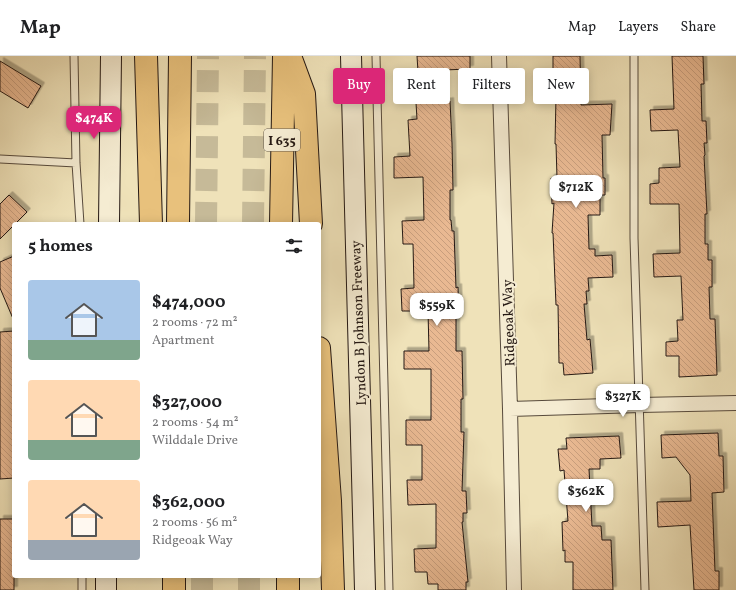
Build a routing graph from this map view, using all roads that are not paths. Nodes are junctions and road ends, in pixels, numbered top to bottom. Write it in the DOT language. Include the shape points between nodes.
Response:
graph roads {
  1 [pos="74,56"];
  2 [pos="111,56"];
  3 [pos="146,56"];
  4 [pos="180,56"];
  5 [pos="284,56"];
  6 [pos="290,56"];
  7 [pos="351,56"];
  8 [pos="376,56"];
  9 [pos="499,56"];
  10 [pos="634,56"];
  11 [pos="0,159"];
  12 [pos="76,163"];
  13 [pos="80,222"];
  14 [pos="109,222"];
  15 [pos="151,222"];
  16 [pos="178,222"];
  17 [pos="281,222"];
  18 [pos="311,222"];
  19 [pos="321,376"];
  20 [pos="736,403"];
  21 [pos="640,405"];
  22 [pos="510,409"];
  23 [pos="82,578"];
  24 [pos="106,578"];
  25 [pos="174,578"];
  26 [pos="288,578"];
  27 [pos="82,590"];
  28 [pos="106,590"];
  29 [pos="174,590"];
  30 [pos="288,590"];
  31 [pos="333,590"];
  32 [pos="365,590"];
  33 [pos="389,590"];
  34 [pos="514,590"];
  35 [pos="645,590"];
  1 -- 12 [label="lane"];
  2 -- 14 [label="main road"];
  3 -- 15 [label="highway"];
  4 -- 16 [label="highway"];
  5 -- 17 [label="highway, I 635"];
  6 -- 18 [label="highway" via="304,94"];
  7 -- 32 [label="main road, Lyndon B Johnson Freeway"];
  8 -- 33 [label="lane"];
  9 -- 22 [label="street, Ridgeoak Way"];
  10 -- 21 [label="lane" via="634,238"];
  11 -- 12 [label="lane"];
  12 -- 13 [label="lane"];
  19 -- 31 [label="highway"];
  20 -- 21 [label="street"];
  21 -- 22 [label="street"];
  21 -- 35 [label="lane"];
  22 -- 34 [label="street, Ridgeoak Way"];
  23 -- 27 [label="lane"];
  24 -- 28 [label="main road"];
  25 -- 29 [label="highway"];
  26 -- 30 [label="highway"];
}
